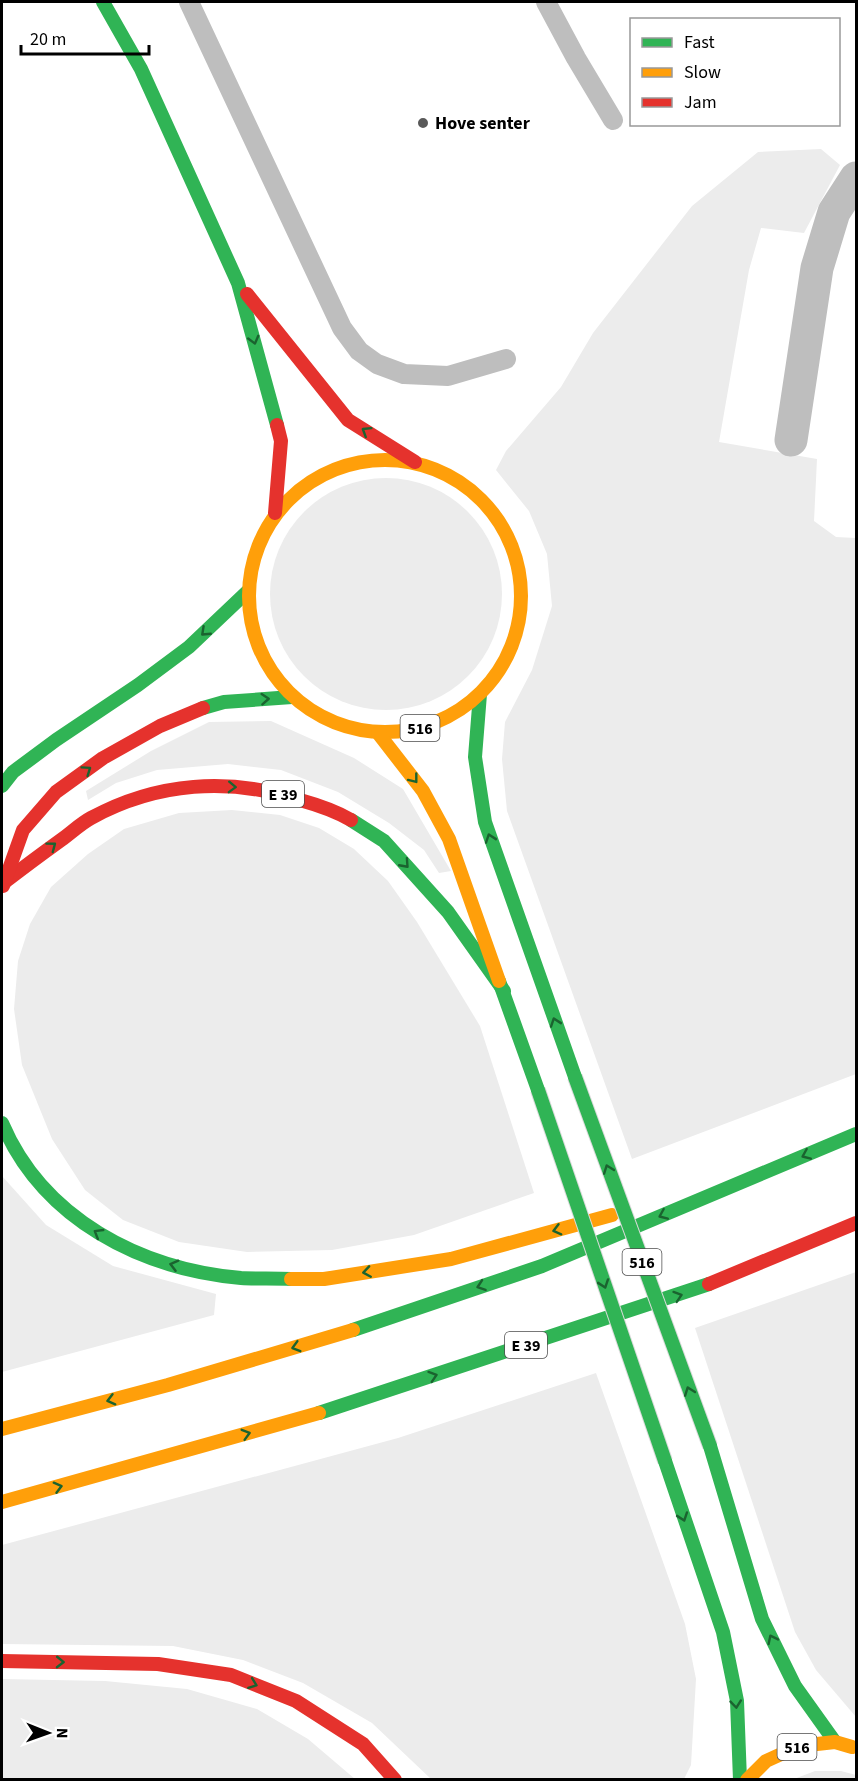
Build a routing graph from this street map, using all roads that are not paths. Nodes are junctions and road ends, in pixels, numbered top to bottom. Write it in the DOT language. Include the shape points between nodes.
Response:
graph roads {
  1 [pos="103,2"];
  2 [pos="189,2"];
  3 [pos="546,2"];
  4 [pos="613,120"];
  5 [pos="856,178"];
  6 [pos="238,284"];
  7 [pos="506,359"];
  8 [pos="791,440"];
  9 [pos="416,462"];
  10 [pos="275,513"];
  11 [pos="248,591"];
  12 [pos="480,694"];
  13 [pos="292,698"];
  14 [pos="378,733"];
  15 [pos="2,786"];
  16 [pos="4,886"];
  17 [pos="504,991"];
  18 [pos="2,1123"];
  19 [pos="856,1134"];
  20 [pos="755,1177"];
  21 [pos="856,1223"];
  22 [pos="2,1429"];
  23 [pos="2,1502"];
  24 [pos="2,1661"];
  25 [pos="835,1742"];
  26 [pos="856,1748"];
  27 [pos="395,1779"];
  28 [pos="740,1779"];
  29 [pos="747,1779"];
  1 -- 6 [label="main road" via="141,69"];
  2 -- 7 [label="lane" via="342,328 359,351 377,364 404,374 448,376"];
  3 -- 4 [label="lane"];
  5 -- 8 [label="street" via="834,212 817,268"];
  9 -- 6 [label="main road, one-way" via="348,420"];
  6 -- 10 [label="main road, one-way" via="281,441"];
  9 -- 10 [label="main road, 516" via="374,459 350,463 305,484"];
  9 -- 12 [label="main road, 516" via="455,478 487,504 510,540 521,580 519,621 505,661"];
  10 -- 11 [label="main road, 516" via="255,550"];
  11 -- 13 [label="main road, 516" via="253,631 268,667"];
  11 -- 15 [label="main road, one-way" via="189,646 13,772"];
  12 -- 14 [label="main road, 516" via="450,716 415,730"];
  25 -- 12 [label="main road, 516, one-way, bridge" via="795,1686 762,1619 710,1446 485,822 475,757"];
  13 -- 14 [label="main road, 516" via="332,723"];
  16 -- 13 [label="main road, E 39, one-way" via="23,830 56,792 103,758 195,711 224,702"];
  14 -- 17 [label="main road, 516, one-way" via="423,791 449,839"];
  16 -- 17 [label="main road, E 39, one-way" via="89,819 126,801 199,786 238,786 279,793 334,810 384,841 448,912"];
  17 -- 28 [label="main road, 516, one-way, bridge" via="723,1632 737,1701"];
  20 -- 18 [label="main road, one-way" via="451,1258 324,1280 241,1278 150,1259 89,1228 61,1206 30,1171"];
  19 -- 20 [label="main road, one-way"];
  20 -- 22 [label="main road, one-way" via="542,1266 328,1338"];
  23 -- 21 [label="main road, E 39, one-way" via="337,1408 700,1288"];
  24 -- 27 [label="main road, one-way" via="158,1664 231,1675 296,1701 363,1744"];
  25 -- 26 [label="main road, 516"];
  25 -- 29 [label="main road, 516" via="799,1746 766,1761"];
}
